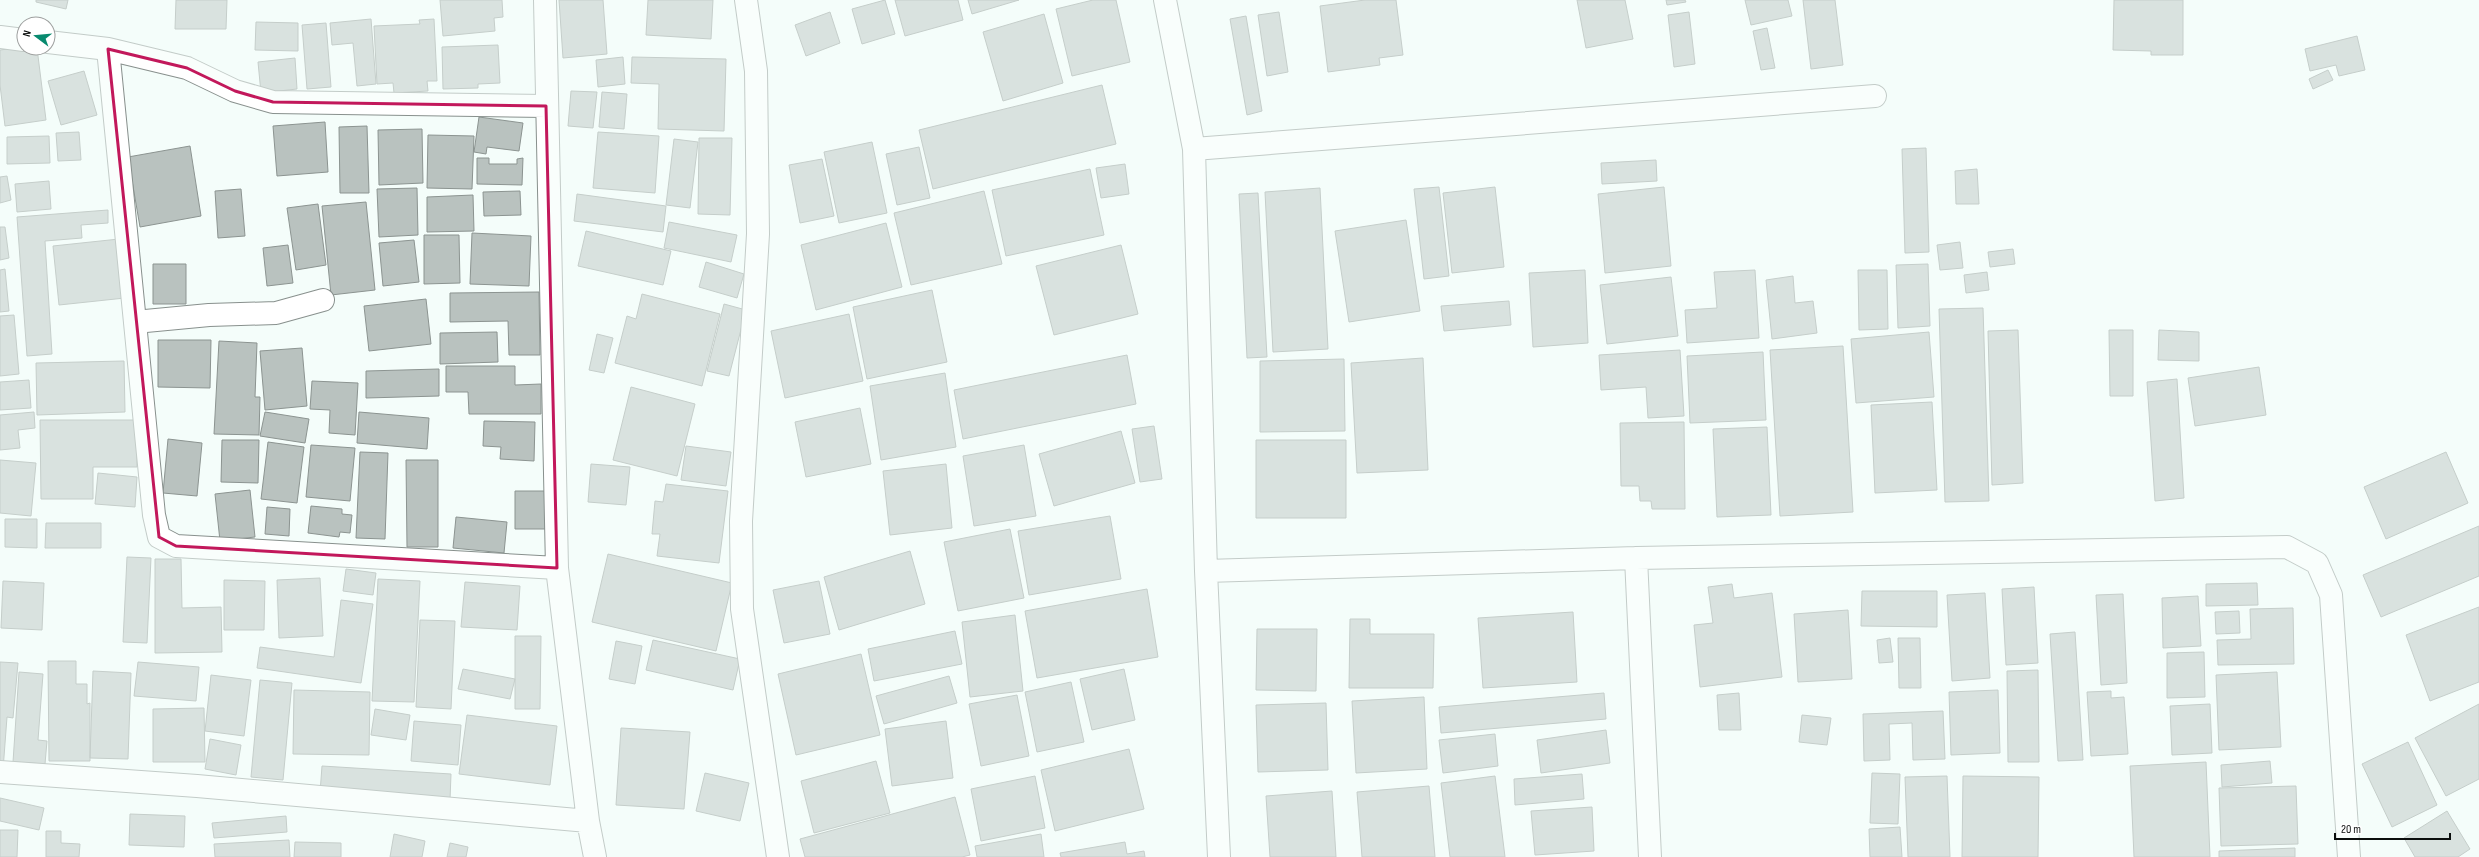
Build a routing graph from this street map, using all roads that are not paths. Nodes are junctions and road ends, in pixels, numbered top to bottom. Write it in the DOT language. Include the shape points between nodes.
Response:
graph roads {
  1 [pos="545,0"];
  2 [pos="746,0"];
  3 [pos="1165,0"];
  4 [pos="0,37"];
  5 [pos="16,39"];
  6 [pos="56,43"];
  7 [pos="108,49"];
  8 [pos="1875,96"];
  9 [pos="546,106"];
  10 [pos="1194,149"];
  11 [pos="323,300"];
  12 [pos="135,322"];
  13 [pos="1636,558"];
  14 [pos="556,568"];
  15 [pos="1206,571"];
  16 [pos="0,772"];
  17 [pos="588,821"];
  18 [pos="595,857"];
  19 [pos="778,857"];
  20 [pos="1219,857"];
  21 [pos="1650,857"];
  22 [pos="2349,857"];
  1 -- 9 [label="street"];
  2 -- 19 [label="street" via="756,71 758,234 741,521 742,609"];
  3 -- 10 [label="street"];
  4 -- 5 [label="street"];
  6 -- 7 [label="street"];
  7 -- 9 [label="street" via="187,68 235,91 273,102"];
  7 -- 12 [label="street"];
  8 -- 10 [label="street"];
  9 -- 14 [label="street"];
  10 -- 15 [label="street"];
  11 -- 12 [label="street" via="276,313 209,315"];
  12 -- 14 [label="street" via="154,515 159,537 176,546"];
  13 -- 15 [label="street"];
  13 -- 21 [label="street"];
  13 -- 22 [label="street" via="2287,547 2318,563 2331,595"];
  14 -- 17 [label="street"];
  15 -- 20 [label="street"];
  16 -- 17 [label="street" via="197,786"];
  17 -- 18 [label="street"];
}
